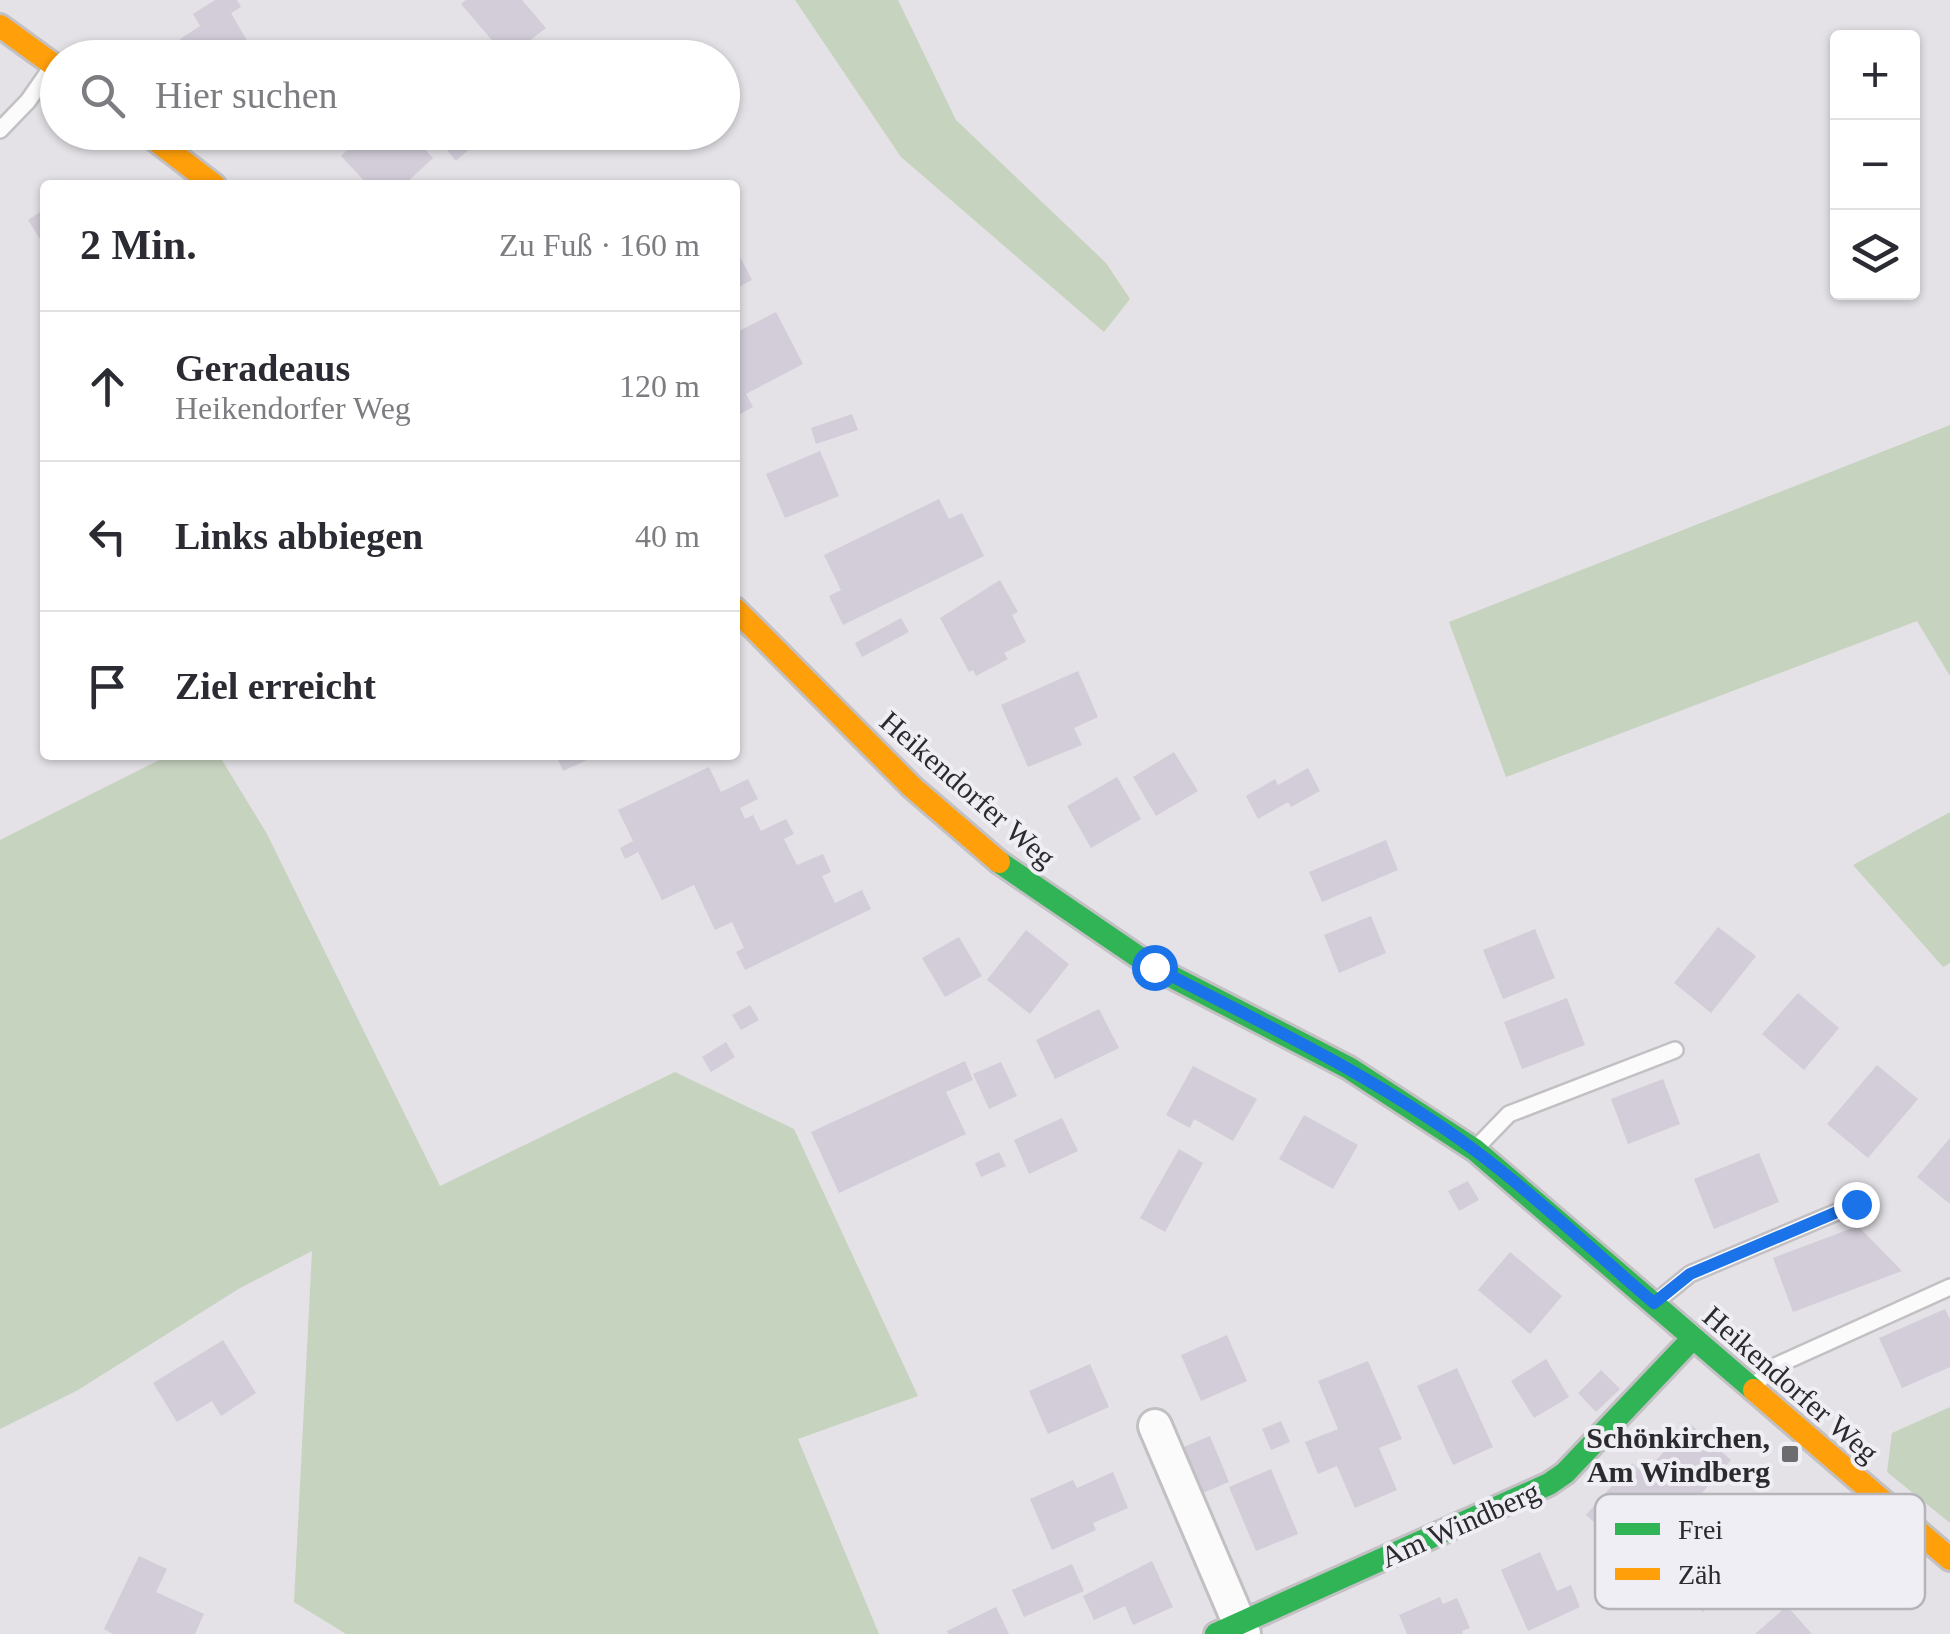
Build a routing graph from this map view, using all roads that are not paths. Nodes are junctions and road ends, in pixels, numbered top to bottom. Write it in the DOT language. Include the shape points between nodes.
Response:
graph roads {
  1 [pos="0,26"];
  2 [pos="40,55"];
  3 [pos="40,85"];
  4 [pos="0,130"];
  5 [pos="168,150"];
  6 [pos="207,180"];
  7 [pos="740,614"];
  8 [pos="1675,1050"];
  9 [pos="1474,1150"];
  10 [pos="1856,1204"];
  11 [pos="1950,1287"];
  12 [pos="1654,1303"];
  13 [pos="1692,1338"];
  14 [pos="1751,1390"];
  15 [pos="1155,1426"];
  16 [pos="1874,1494"];
  17 [pos="1925,1537"];
  18 [pos="1950,1558"];
  19 [pos="1233,1631"];
  1 -- 2 [label="street"];
  3 -- 4 [label="lane"];
  5 -- 6 [label="street"];
  7 -- 9 [label="street, Heikendorfer Weg" via="912,787 1014,874 1154,967 1349,1068"];
  8 -- 9 [label="lane" via="1509,1114"];
  9 -- 12 [label="street, Heikendorfer Weg"];
  10 -- 12 [label="lane" via="1690,1274"];
  11 -- 14 [label="lane" via="1773,1367"];
  12 -- 13 [label="street, Heikendorfer Weg"];
  13 -- 14 [label="street, Heikendorfer Weg"];
  13 -- 19 [label="street, Am Windberg" via="1549,1484"];
  14 -- 16 [label="street, Heikendorfer Weg"];
  15 -- 19 [label="street, Am Windberg"];
  17 -- 18 [label="street, Heikendorfer Weg"];
}
